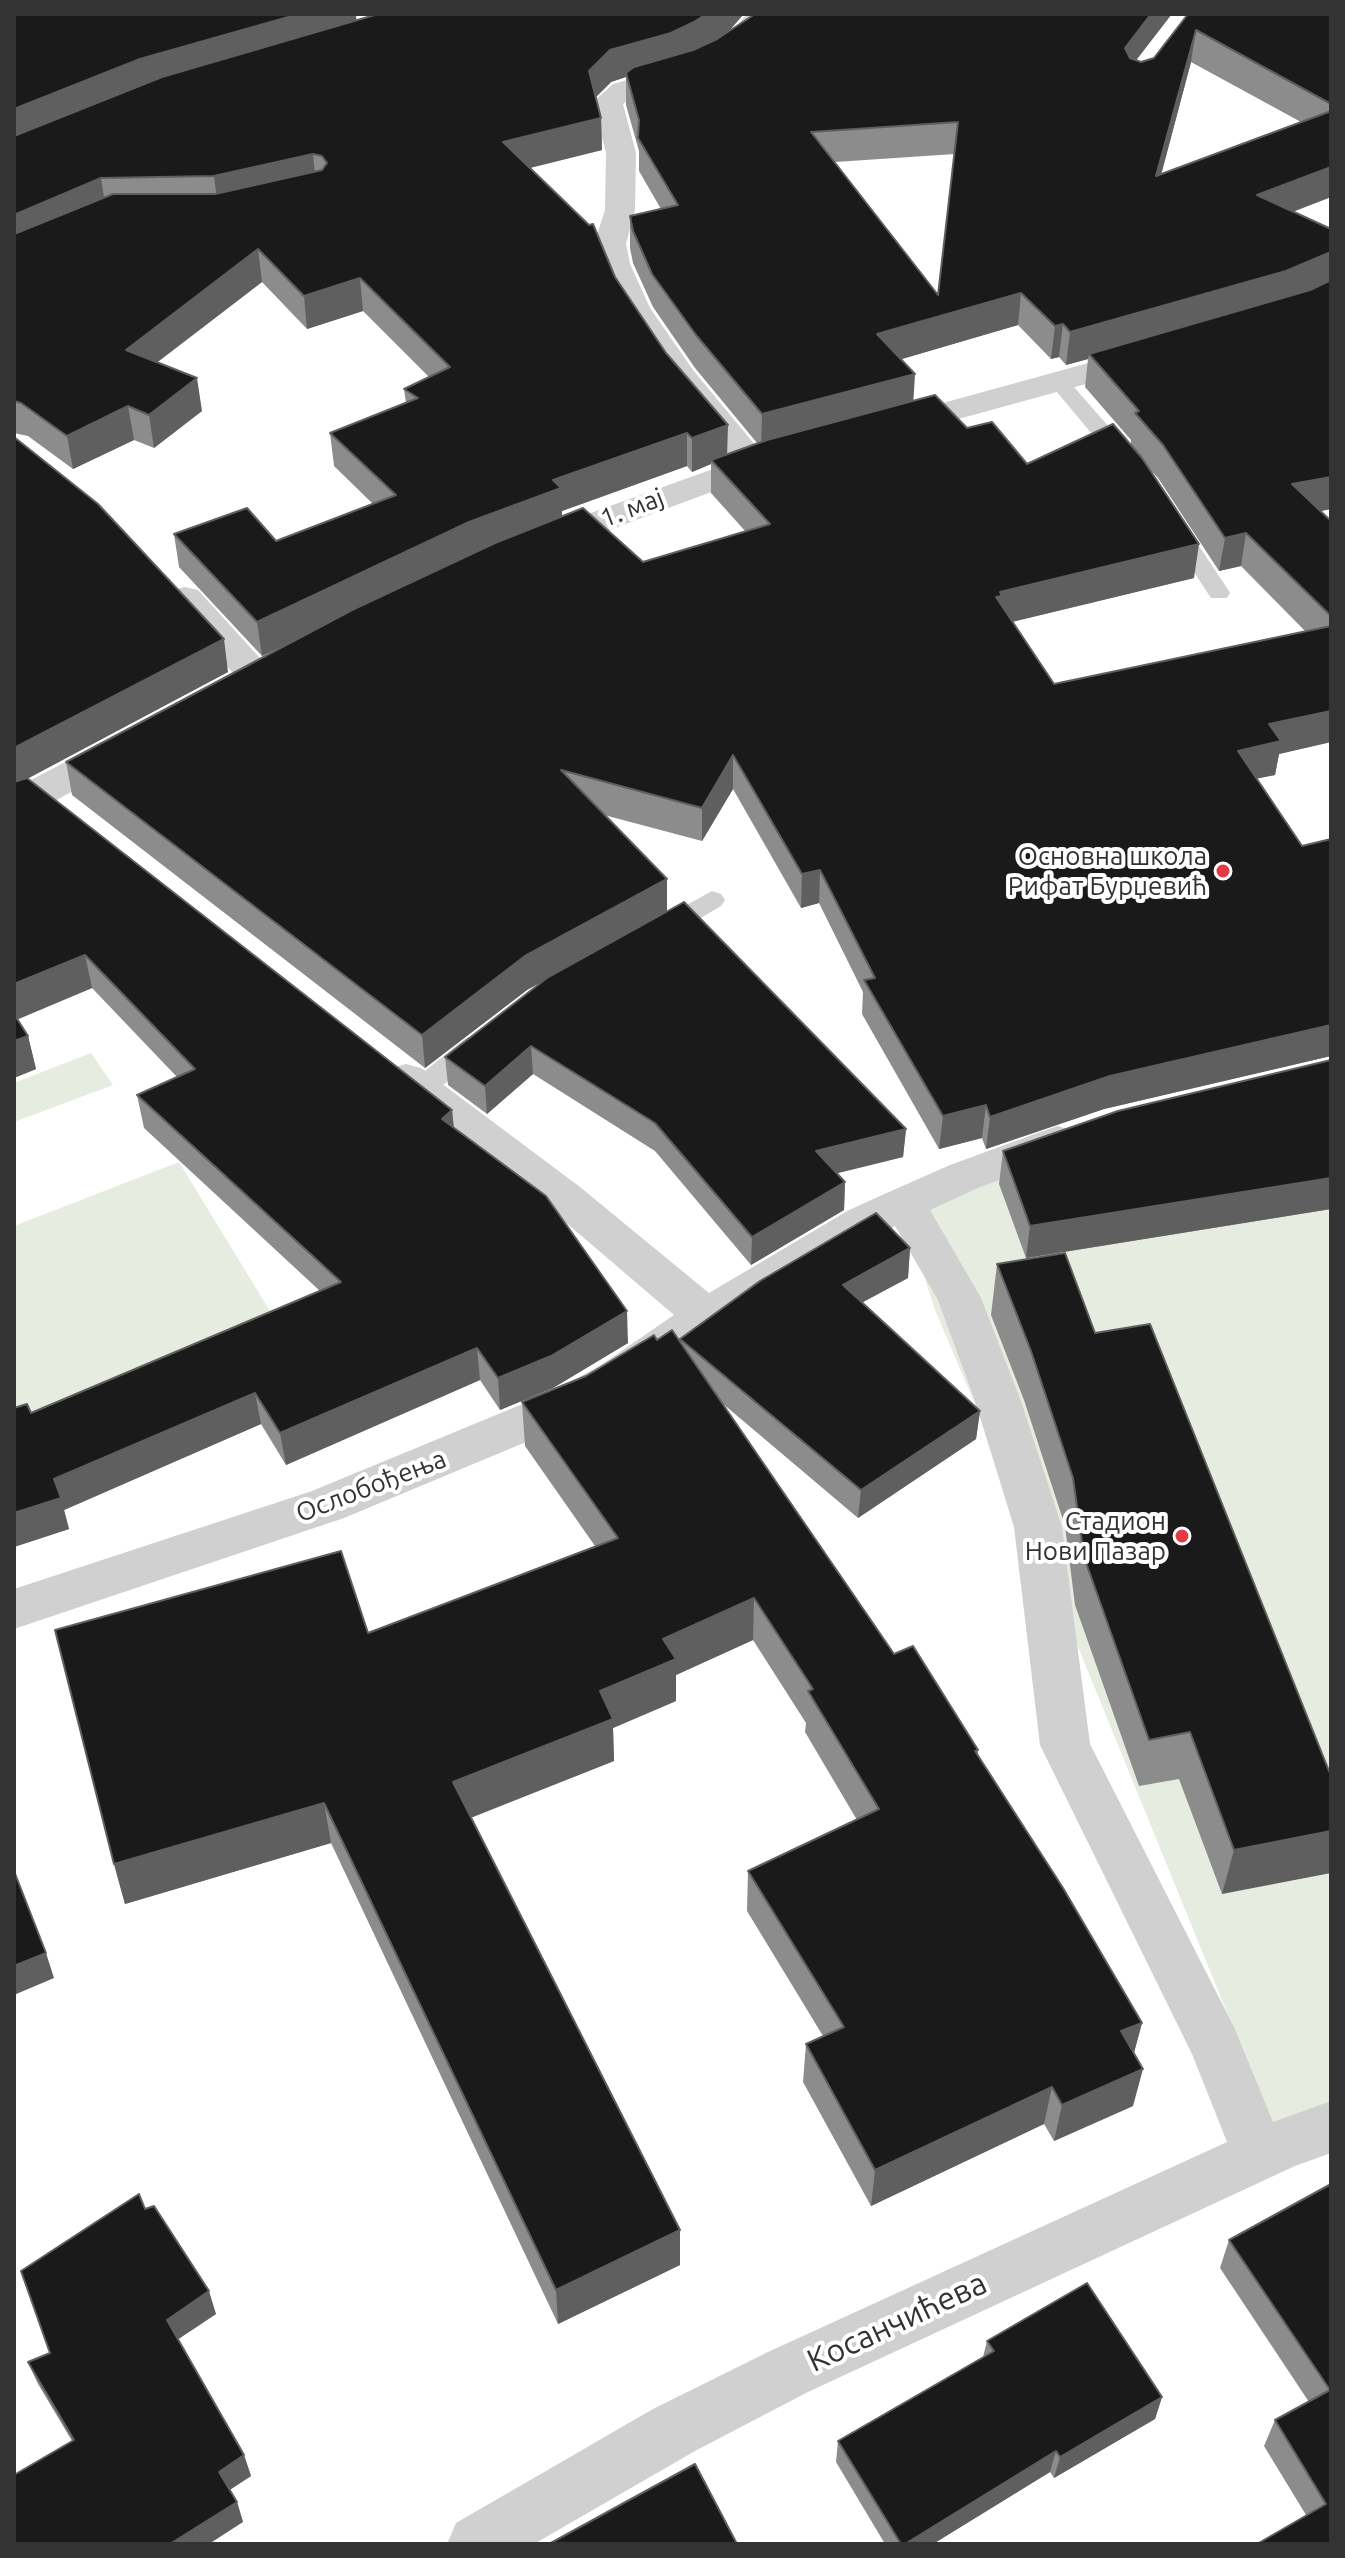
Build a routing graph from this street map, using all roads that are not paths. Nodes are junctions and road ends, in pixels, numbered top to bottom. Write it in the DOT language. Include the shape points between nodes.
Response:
graph roads {
  1 [pos="762,14"];
  2 [pos="1179,348"];
  3 [pos="1059,382"];
  4 [pos="869,433"];
  5 [pos="800,450"];
  6 [pos="753,463"];
  7 [pos="1138,474"];
  8 [pos="1163,509"];
  9 [pos="513,554"];
  10 [pos="161,572"];
  11 [pos="1219,593"];
  12 [pos="255,676"];
  13 [pos="148,734"];
  14 [pos="40,804"];
  15 [pos="712,900"];
  16 [pos="646,939"];
  17 [pos="498,1027"];
  18 [pos="382,1060"];
  19 [pos="419,1090"];
  20 [pos="1090,1132"];
  21 [pos="904,1203"];
  22 [pos="706,1316"];
  23 [pos="14,1609"];
  24 [pos="1331,2127"];
  25 [pos="1260,2156"];
  26 [pos="477,2544"];
  1 -- 6 [label="street" via="741,39 705,62 623,90 608,102 621,153 620,210 610,244 614,264 634,308 681,377"];
  2 -- 3 [label="street"];
  3 -- 4 [label="street"];
  3 -- 7 [label="lane"];
  5 -- 6 [label="street, 1. мај"];
  6 -- 9 [label="street, 1. мај"];
  8 -- 11 [label="lane"];
  10 -- 12 [label="street"];
  13 -- 14 [label="street"];
  15 -- 16 [label="lane"];
  17 -- 19 [label="lane"];
  18 -- 19 [label="street"];
  19 -- 22 [label="street" via="565,1198"];
  20 -- 21 [label="street, Ослобођења" via="1015,1156"];
  21 -- 22 [label="street, Ослобођења"];
  21 -- 25 [label="street" via="959,1298 1038,1527 1065,1745 1215,2045"];
  22 -- 23 [label="street, Ослобођења" via="617,1378 491,1439 327,1505"];
  24 -- 25 [label="street, Косанчићева"];
  25 -- 26 [label="street, Косанчићева" via="788,2372 674,2430"];
}
